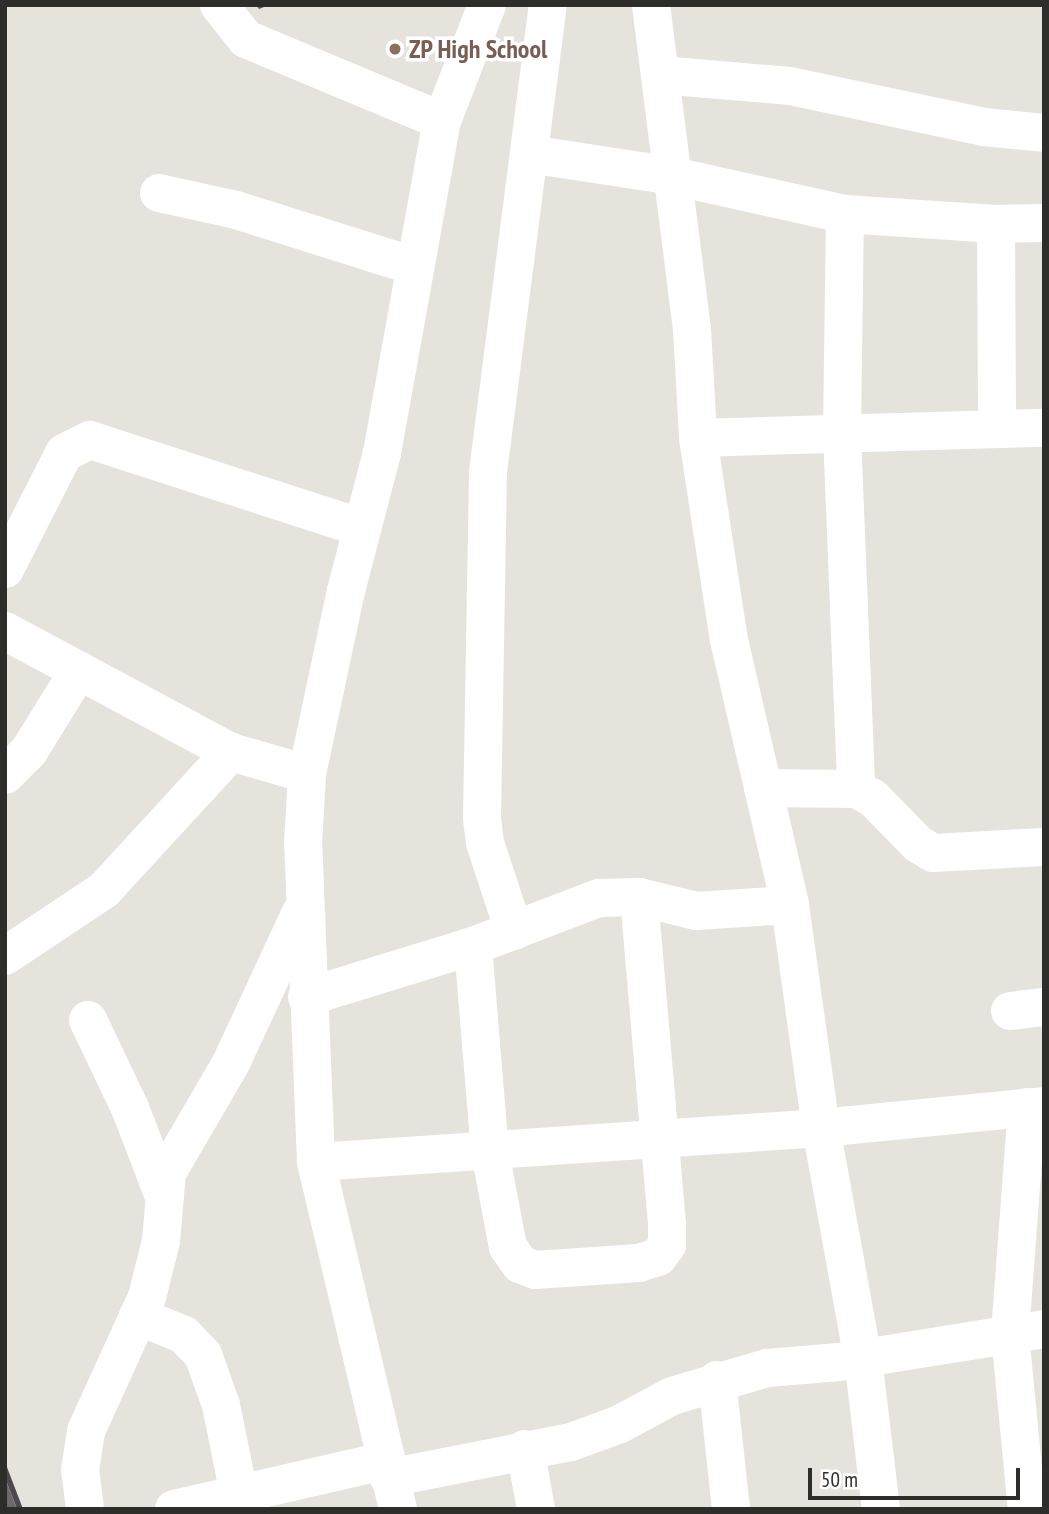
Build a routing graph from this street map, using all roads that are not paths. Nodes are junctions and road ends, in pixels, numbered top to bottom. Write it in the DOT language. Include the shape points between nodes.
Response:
graph roads {
  1 [pos="219,5"];
  2 [pos="487,5"];
  3 [pos="548,5"];
  4 [pos="651,5"];
  5 [pos="660,75"];
  6 [pos="442,121"];
  7 [pos="1044,133"];
  8 [pos="528,154"];
  9 [pos="673,176"];
  10 [pos="159,193"];
  11 [pos="845,214"];
  12 [pos="1044,223"];
  13 [pos="996,225"];
  14 [pos="414,267"];
  15 [pos="1044,428"];
  16 [pos="998,429"];
  17 [pos="842,433"];
  18 [pos="698,438"];
  19 [pos="362,528"];
  20 [pos="5,569"];
  21 [pos="5,631"];
  22 [pos="79,670"];
  23 [pos="231,752"];
  24 [pos="307,774"];
  25 [pos="5,775"];
  26 [pos="763,788"];
  27 [pos="856,789"];
  28 [pos="1044,847"];
  29 [pos="639,897"];
  30 [pos="305,904"];
  31 [pos="790,905"];
  32 [pos="514,931"];
  33 [pos="473,946"];
  34 [pos="5,956"];
  35 [pos="307,996"];
  36 [pos="88,1020"];
  37 [pos="1035,1106"];
  38 [pos="821,1128"];
  39 [pos="658,1140"];
  40 [pos="489,1153"];
  41 [pos="316,1162"];
  42 [pos="164,1199"];
  43 [pos="138,1316"];
  44 [pos="1027,1332"];
  45 [pos="863,1358"];
  46 [pos="717,1380"];
  47 [pos="525,1449"];
  48 [pos="390,1482"];
  49 [pos="240,1503"];
  50 [pos="85,1509"];
  51 [pos="174,1509"];
  52 [pos="536,1509"];
  53 [pos="731,1509"];
  54 [pos="881,1509"];
  55 [pos="1027,1509"];
  1 -- 6 [label="street" via="230,25 246,39"];
  2 -- 6 [label="street"];
  3 -- 8 [label="street"];
  4 -- 5 [label="street"];
  5 -- 7 [label="street" via="790,86 984,127"];
  5 -- 9 [label="street"];
  6 -- 14 [label="street"];
  8 -- 9 [label="street"];
  8 -- 32 [label="street" via="488,472 482,817 485,843"];
  9 -- 11 [label="street"];
  9 -- 18 [label="street" via="692,330"];
  10 -- 14 [label="street" via="236,210"];
  11 -- 13 [label="street"];
  11 -- 17 [label="street"];
  12 -- 13 [label="street"];
  13 -- 16 [label="street"];
  14 -- 19 [label="street" via="382,453"];
  15 -- 16 [label="street"];
  16 -- 17 [label="street"];
  17 -- 18 [label="street"];
  17 -- 27 [label="street"];
  18 -- 26 [label="street" via="729,640"];
  19 -- 20 [label="street" via="90,440 64,453"];
  19 -- 24 [label="street"];
  21 -- 22 [label="street"];
  22 -- 23 [label="street"];
  22 -- 25 [label="street" via="29,751"];
  23 -- 24 [label="street"];
  23 -- 34 [label="street" via="104,890"];
  24 -- 30 [label="street"];
  26 -- 27 [label="street"];
  26 -- 31 [label="street"];
  27 -- 28 [label="street" via="933,853"];
  29 -- 31 [label="street" via="696,911"];
  29 -- 32 [label="street" via="598,898"];
  29 -- 39 [label="street"];
  30 -- 35 [label="street"];
  30 -- 42 [label="street" via="231,1063 167,1173"];
  31 -- 38 [label="street"];
  32 -- 33 [label="street"];
  33 -- 35 [label="street"];
  33 -- 40 [label="street"];
  35 -- 41 [label="street"];
  36 -- 42 [label="street" via="130,1108"];
  37 -- 38 [label="street"];
  37 -- 44 [label="street"];
  38 -- 39 [label="street"];
  38 -- 45 [label="street"];
  39 -- 40 [label="street"];
  39 -- 40 [label="street" via="667,1245 658,1257 639,1263 552,1270 520,1264 508,1247"];
  40 -- 41 [label="street"];
  41 -- 48 [label="street" via="364,1349"];
  42 -- 43 [label="street" via="161,1241"];
  43 -- 49 [label="street" via="184,1335 203,1355 220,1405"];
  43 -- 50 [label="street" via="86,1431 80,1470"];
  44 -- 45 [label="street"];
  44 -- 55 [label="street"];
  45 -- 46 [label="street" via="767,1367"];
  45 -- 54 [label="street"];
  46 -- 47 [label="street" via="571,1442"];
  46 -- 53 [label="street"];
  47 -- 48 [label="street"];
  47 -- 52 [label="street"];
  48 -- 49 [label="street"];
  49 -- 51 [label="street"];
}
